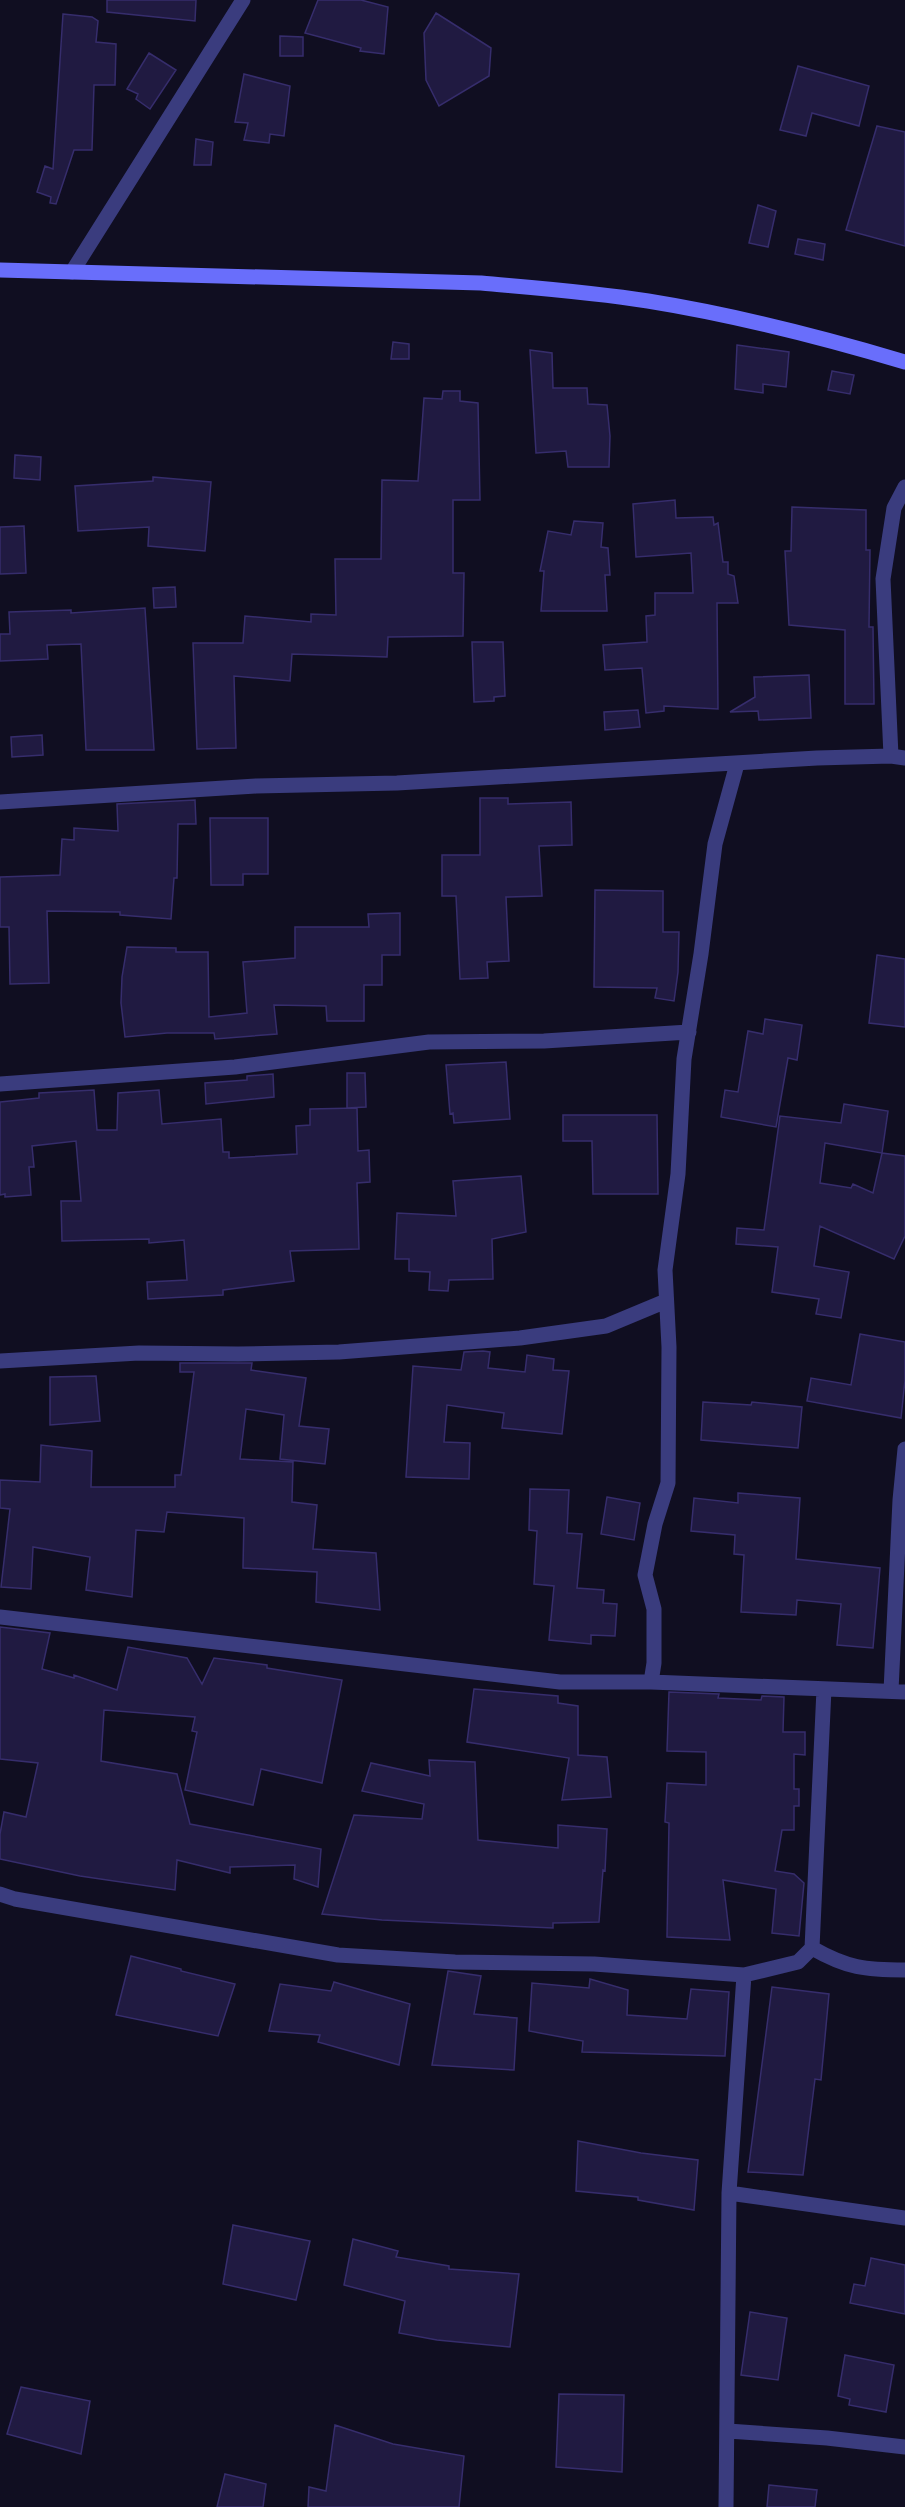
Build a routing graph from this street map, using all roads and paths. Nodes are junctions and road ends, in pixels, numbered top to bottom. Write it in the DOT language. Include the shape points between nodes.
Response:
graph roads {
  1 [pos="243,0"];
  2 [pos="0,270"];
  3 [pos="72,272"];
  4 [pos="905,362"];
  5 [pos="905,487"];
  6 [pos="898,757"];
  7 [pos="737,764"];
  8 [pos="0,802"];
  9 [pos="689,1032"];
  10 [pos="0,1084"];
  11 [pos="666,1301"];
  12 [pos="0,1361"];
  13 [pos="905,1449"];
  14 [pos="0,1617"];
  15 [pos="651,1682"];
  16 [pos="824,1689"];
  17 [pos="898,1692"];
  18 [pos="0,1894"];
  19 [pos="812,1948"];
  20 [pos="905,1970"];
  21 [pos="744,1975"];
  22 [pos="729,2193"];
  23 [pos="905,2218"];
  24 [pos="728,2431"];
  25 [pos="905,2447"];
  26 [pos="726,2507"];
  1 -- 3 [label="street"];
  2 -- 3 [label="main road"];
  3 -- 4 [label="main road" via="481,283 557,289 744,319"];
  5 -- 6 [label="street" via="894,508 883,579"];
  6 -- 7 [label="street"];
  7 -- 8 [label="street"];
  7 -- 9 [label="street" via="715,844"];
  9 -- 10 [label="street" via="544,1041 429,1042 235,1067"];
  9 -- 11 [label="street" via="678,1174 664,1270"];
  11 -- 12 [label="street" via="606,1326 520,1338 339,1352 139,1353"];
  11 -- 15 [label="street" via="668,1483 645,1575 654,1609"];
  13 -- 17 [label="street" via="900,1500"];
  14 -- 15 [label="street" via="560,1682"];
  15 -- 16 [label="street"];
  16 -- 17 [label="street"];
  16 -- 19 [label="street"];
  18 -- 21 [label="street" via="338,1955 594,1964"];
  19 -- 20 [label="street" via="837,1962 870,1970"];
  19 -- 21 [label="street" via="798,1962"];
  21 -- 22 [label="street"];
  22 -- 23 [label="street"];
  22 -- 24 [label="street"];
  24 -- 25 [label="street"];
  24 -- 26 [label="street"];
}
